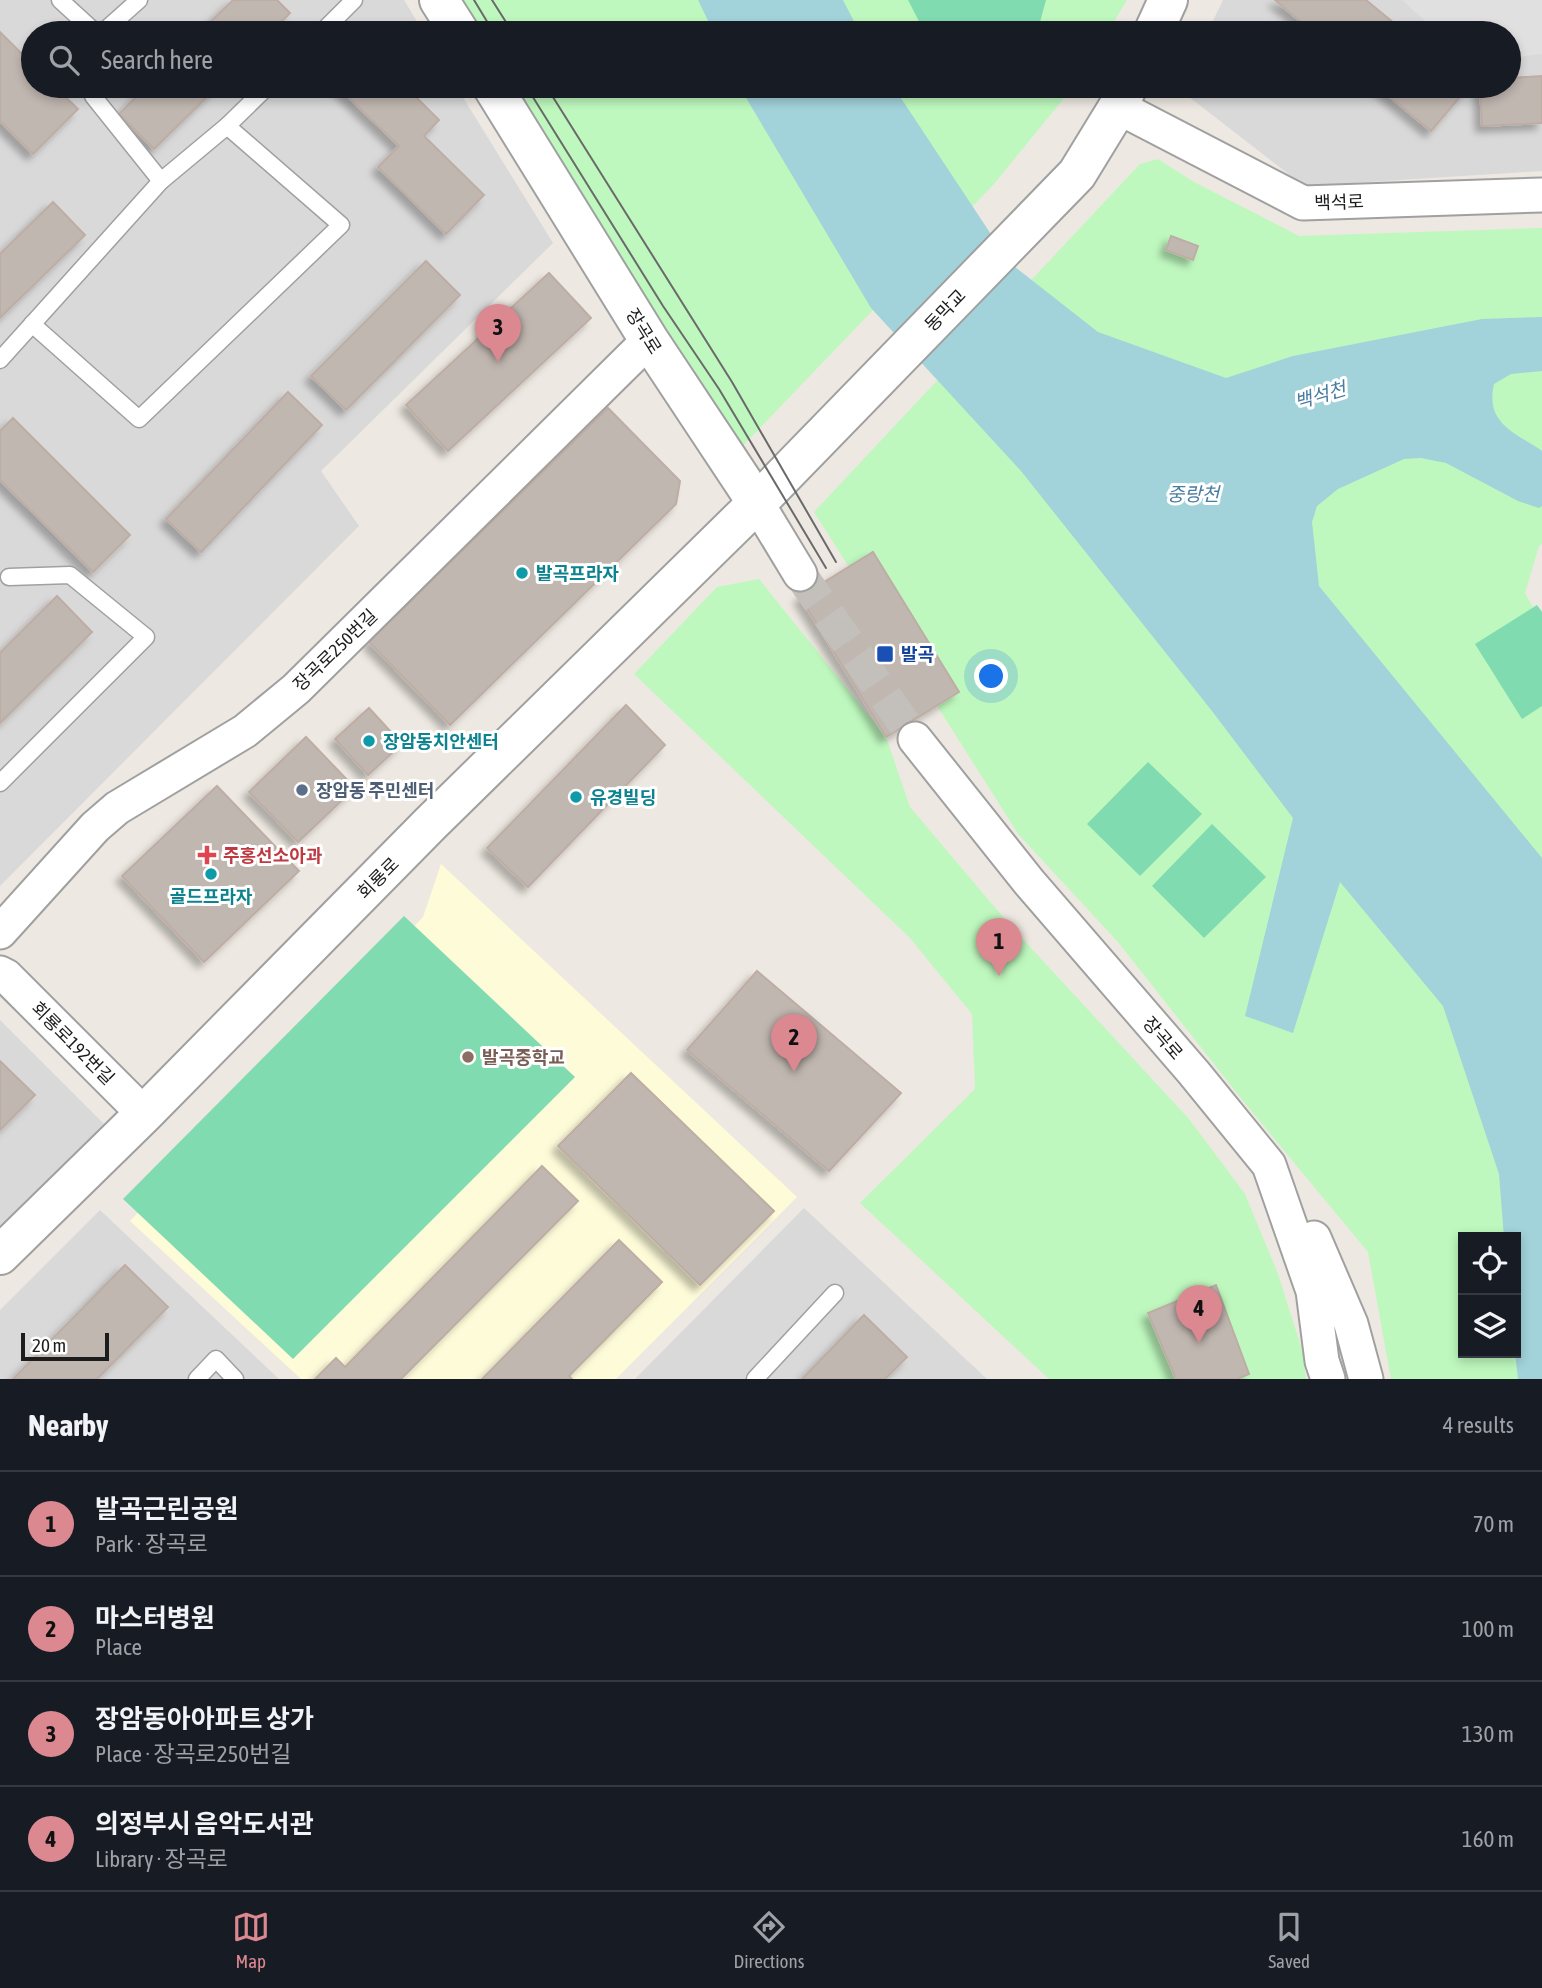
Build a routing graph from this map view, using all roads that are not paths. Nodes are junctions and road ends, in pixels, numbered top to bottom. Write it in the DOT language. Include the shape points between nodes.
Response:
graph roads {
  1 [pos="60,0"];
  2 [pos="139,0"];
  3 [pos="355,0"];
  4 [pos="439,0"];
  5 [pos="1168,0"];
  6 [pos="83,21"];
  7 [pos="115,21"];
  8 [pos="333,21"];
  9 [pos="452,21"];
  10 [pos="1158,21"];
  11 [pos="95,98"];
  12 [pos="256,98"];
  13 [pos="499,98"];
  14 [pos="1122,98"];
  15 [pos="1126,98"];
  16 [pos="227,126"];
  17 [pos="161,181"];
  18 [pos="1542,195"];
  19 [pos="32,324"];
  20 [pos="649,340"];
  21 [pos="0,360"];
  22 [pos="757,503"];
  23 [pos="800,574"];
  24 [pos="3,578"];
  25 [pos="915,739"];
  26 [pos="0,783"];
  27 [pos="0,932"];
  28 [pos="0,973"];
  29 [pos="144,1114"];
  30 [pos="1269,1164"];
  31 [pos="0,1255"];
  32 [pos="835,1293"];
  33 [pos="197,1379"];
  34 [pos="235,1379"];
  35 [pos="755,1379"];
  36 [pos="1328,1379"];
  37 [pos="1366,1379"];
  1 -- 6 [label="lane"];
  2 -- 7 [label="lane"];
  3 -- 8 [label="lane"];
  4 -- 9 [label="street"];
  5 -- 10 [label="street"];
  11 -- 17 [label="lane"];
  12 -- 16 [label="lane"];
  13 -- 20 [label="street, 장곡로"];
  14 -- 22 [label="street, 동막교" via="1077,174"];
  15 -- 18 [label="street, 백석로" via="1303,203"];
  16 -- 17 [label="lane"];
  16 -- 19 [label="lane" via="341,225 139,419"];
  17 -- 19 [label="lane"];
  19 -- 21 [label="lane"];
  20 -- 22 [label="street, 장곡로"];
  20 -- 27 [label="street, 장곡로250번길" via="296,689 246,731 117,808"];
  22 -- 23 [label="street, 장곡로"];
  22 -- 29 [label="street, 회룡로"];
  24 -- 26 [label="lane" via="70,575 146,637"];
  25 -- 30 [label="street, 장곡로" via="1029,882"];
  28 -- 29 [label="street, 회룡로192번길"];
  29 -- 31 [label="street, 회룡로"];
  30 -- 36 [label="street, 장곡로" via="1313,1291"];
  30 -- 37 [label="street" via="1305,1218 1333,1279"];
  32 -- 35 [label="lane"];
  33 -- 34 [label="lane" via="216,1359"];
}
